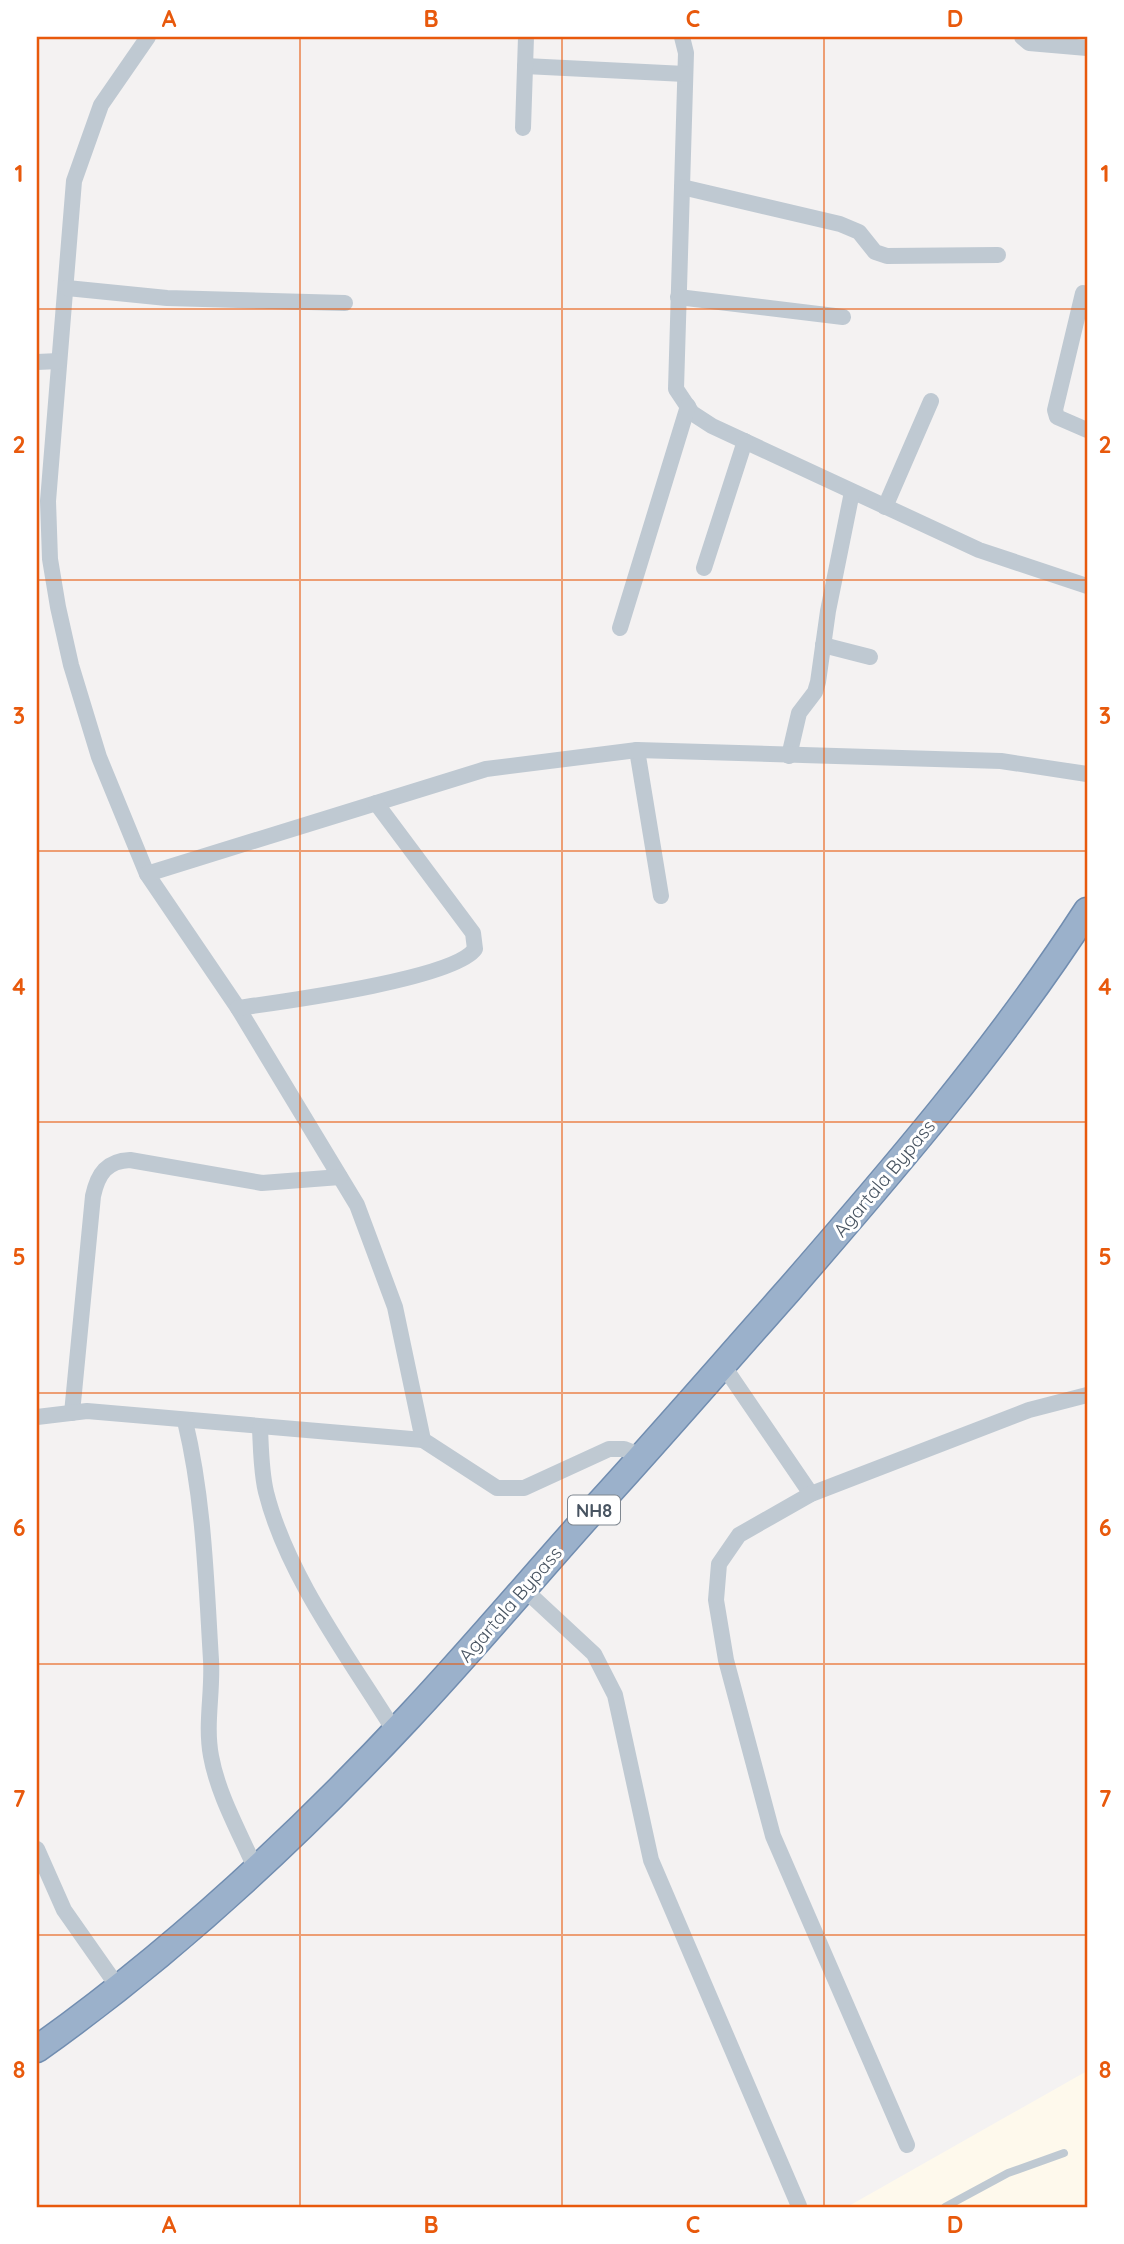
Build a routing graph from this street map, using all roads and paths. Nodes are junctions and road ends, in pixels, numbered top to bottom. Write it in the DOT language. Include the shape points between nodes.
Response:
graph roads {
  1 [pos="148,37"];
  2 [pos="526,37"];
  3 [pos="682,37"];
  4 [pos="1021,37"];
  5 [pos="1087,48"];
  6 [pos="525,66"];
  7 [pos="685,74"];
  8 [pos="523,128"];
  9 [pos="681,187"];
  10 [pos="998,255"];
  11 [pos="67,288"];
  12 [pos="1083,293"];
  13 [pos="678,297"];
  14 [pos="345,303"];
  15 [pos="843,317"];
  16 [pos="59,361"];
  17 [pos="37,362"];
  18 [pos="931,401"];
  19 [pos="688,406"];
  20 [pos="1087,430"];
  21 [pos="745,442"];
  22 [pos="852,492"];
  23 [pos="886,507"];
  24 [pos="704,568"];
  25 [pos="1087,586"];
  26 [pos="620,628"];
  27 [pos="823,645"];
  28 [pos="870,657"];
  29 [pos="637,750"];
  30 [pos="789,756"];
  31 [pos="1087,757"];
  32 [pos="1083,773"];
  33 [pos="376,803"];
  34 [pos="147,874"];
  35 [pos="661,896"];
  36 [pos="1087,911"];
  37 [pos="238,1008"];
  38 [pos="340,1177"];
  39 [pos="723,1365"];
  40 [pos="1087,1395"];
  41 [pos="72,1413"];
  42 [pos="37,1417"];
  43 [pos="185,1421"];
  44 [pos="260,1428"];
  45 [pos="423,1440"];
  46 [pos="644,1457"];
  47 [pos="811,1494"];
  48 [pos="524,1589"];
  49 [pos="395,1732"];
  50 [pos="37,1849"];
  51 [pos="256,1870"];
  52 [pos="118,1987"];
  53 [pos="37,2049"];
  54 [pos="907,2145"];
  55 [pos="1064,2153"];
  56 [pos="799,2206"];
  57 [pos="945,2207"];
  1 -- 11 [label="street" via="101,105 74,181"];
  2 -- 6 [label="street"];
  3 -- 7 [label="street"];
  4 -- 5 [label="street" via="1029,43"];
  6 -- 7 [label="street"];
  6 -- 8 [label="street"];
  7 -- 9 [label="street"];
  9 -- 10 [label="street" via="840,224 859,232 875,253 887,256"];
  9 -- 13 [label="street"];
  11 -- 14 [label="street" via="167,298"];
  11 -- 16 [label="street"];
  12 -- 20 [label="street" via="1055,410 1057,417"];
  13 -- 15 [label="street"];
  13 -- 19 [label="street" via="676,389"];
  16 -- 17 [label="street"];
  16 -- 34 [label="street" via="48,501 58,607 99,757"];
  18 -- 23 [label="street"];
  19 -- 21 [label="street" via="712,426"];
  19 -- 26 [label="street"];
  21 -- 22 [label="street"];
  21 -- 24 [label="street"];
  22 -- 23 [label="street"];
  22 -- 27 [label="street"];
  23 -- 25 [label="street" via="979,550"];
  27 -- 28 [label="street"];
  27 -- 30 [label="street" via="814,692 799,713"];
  29 -- 30 [label="street"];
  29 -- 33 [label="street" via="486,769"];
  29 -- 35 [label="street"];
  30 -- 32 [label="street" via="1001,761"];
  31 -- 32 [label="street"];
  33 -- 34 [label="street"];
  33 -- 37 [label="street" via="472,933 475,949 459,962 376,986"];
  34 -- 37 [label="street"];
  36 -- 39 [label="highway, Agartala Bypass / NH8" via="957,1092"];
  37 -- 38 [label="street"];
  38 -- 41 [label="street" via="262,1183 131,1160 105,1168 93,1196"];
  38 -- 45 [label="street" via="357,1205 395,1307"];
  39 -- 46 [label="highway, Agartala Bypass / NH8"];
  39 -- 47 [label="street"];
  40 -- 47 [label="street" via="1028,1410"];
  41 -- 42 [label="street"];
  41 -- 43 [label="street"];
  43 -- 44 [label="street"];
  43 -- 51 [label="street" via="207,1557 210,1754 216,1779"];
  44 -- 45 [label="street"];
  44 -- 49 [label="street" via="266,1492 280,1530 303,1581"];
  45 -- 46 [label="street" via="497,1488 524,1488 609,1449"];
  46 -- 48 [label="highway, Agartala Bypass / NH8"];
  47 -- 54 [label="street" via="739,1535 719,1564 716,1600 726,1660 774,1836"];
  48 -- 49 [label="highway, Agartala Bypass / NH8"];
  48 -- 56 [label="street" via="594,1654 615,1695 651,1860"];
  49 -- 51 [label="highway, Agartala Bypass / NH8"];
  50 -- 52 [label="street" via="64,1910"];
  51 -- 52 [label="highway, Agartala Bypass / NH8"];
  52 -- 53 [label="highway, Agartala Bypass / NH8"];
  55 -- 57 [label="lane" via="1008,2173"];
}
